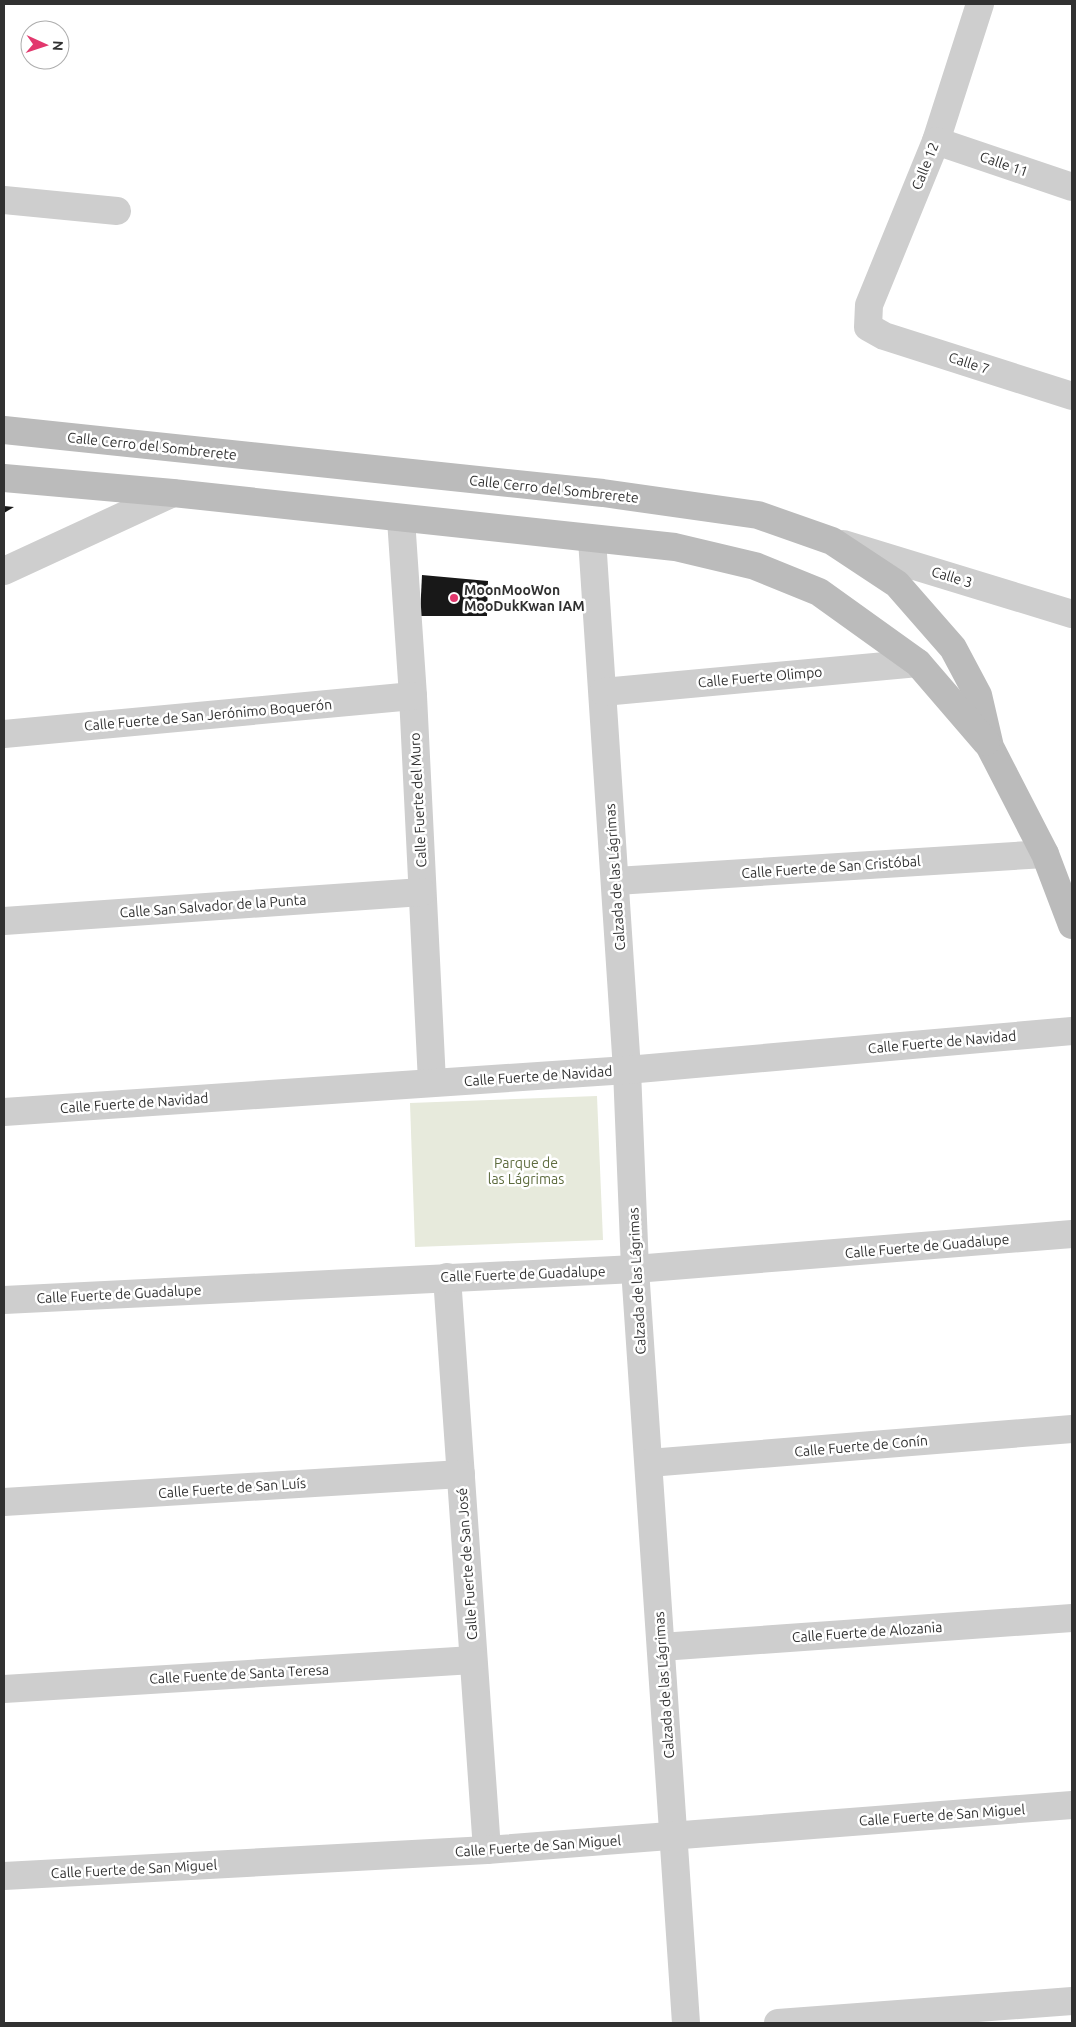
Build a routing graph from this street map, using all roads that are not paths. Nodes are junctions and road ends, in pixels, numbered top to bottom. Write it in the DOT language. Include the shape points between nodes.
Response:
graph roads {
  1 [pos="980,4"];
  2 [pos="936,141"];
  3 [pos="1072,188"];
  4 [pos="4,200"];
  5 [pos="117,211"];
  6 [pos="868,327"];
  7 [pos="1072,396"];
  8 [pos="4,430"];
  9 [pos="4,478"];
  10 [pos="173,493"];
  11 [pos="401,519"];
  12 [pos="592,539"];
  13 [pos="832,541"];
  14 [pos="4,571"];
  15 [pos="1072,614"];
  16 [pos="918,662"];
  17 [pos="603,692"];
  18 [pos="413,696"];
  19 [pos="4,734"];
  20 [pos="990,747"];
  21 [pos="1045,854"];
  22 [pos="616,881"];
  23 [pos="422,892"];
  24 [pos="4,920"];
  25 [pos="1072,925"];
  26 [pos="1072,1031"];
  27 [pos="627,1070"];
  28 [pos="432,1082"];
  29 [pos="4,1112"];
  30 [pos="1072,1234"];
  31 [pos="635,1269"];
  32 [pos="447,1277"];
  33 [pos="4,1300"];
  34 [pos="1072,1429"];
  35 [pos="649,1463"];
  36 [pos="461,1474"];
  37 [pos="4,1502"];
  38 [pos="1072,1618"];
  39 [pos="661,1647"];
  40 [pos="474,1660"];
  41 [pos="4,1689"];
  42 [pos="1072,1806"];
  43 [pos="674,1836"];
  44 [pos="487,1850"];
  45 [pos="4,1876"];
  46 [pos="1072,2001"];
  47 [pos="878,2019"];
  48 [pos="686,2023"];
  49 [pos="778,2023"];
  1 -- 2 [label="street, Calle 12"];
  2 -- 3 [label="street, Calle 11"];
  2 -- 6 [label="street, Calle 12" via="869,305"];
  4 -- 5 [label="street"];
  6 -- 7 [label="street, Calle 7" via="884,336"];
  8 -- 13 [label="street, Calle Cerro del Sombrerete" via="603,493 758,515"];
  9 -- 10 [label="street, Calle Cerro del Sombrerete"];
  10 -- 11 [label="street, Calle Cerro del Sombrerete"];
  10 -- 14 [label="street"];
  11 -- 12 [label="street, Calle Cerro del Sombrerete"];
  11 -- 18 [label="street, Calle Fuerte del Muro"];
  12 -- 16 [label="street, Calle Cerro del Sombrerete" via="675,547 755,566 820,592"];
  12 -- 17 [label="street, Calzada de las Lágrimas"];
  13 -- 15 [label="street, Calle 3"];
  13 -- 20 [label="street, Calle Cerro del Sombrerete" via="897,584 953,648 978,695"];
  16 -- 17 [label="street, Calle Fuerte Olimpo"];
  16 -- 20 [label="street, Calle Cerro del Sombrerete"];
  17 -- 22 [label="street, Calzada de las Lágrimas"];
  18 -- 19 [label="street, Calle Fuerte de San Jerónimo Boquerón"];
  18 -- 23 [label="street, Calle Fuerte del Muro"];
  20 -- 21 [label="street, Calle Cerro del Sombrerete"];
  21 -- 22 [label="street, Calle Fuerte de San Cristóbal"];
  21 -- 25 [label="street, Calle Cerro del Sombrerete"];
  22 -- 27 [label="street, Calzada de las Lágrimas"];
  23 -- 24 [label="street, Calle San Salvador de la Punta"];
  23 -- 28 [label="street, Calle Fuerte del Muro"];
  26 -- 27 [label="street, Calle Fuerte de Navidad"];
  27 -- 28 [label="street, Calle Fuerte de Navidad"];
  27 -- 31 [label="street, Calzada de las Lágrimas"];
  28 -- 29 [label="street, Calle Fuerte de Navidad"];
  30 -- 31 [label="street, Calle Fuerte de Guadalupe"];
  31 -- 32 [label="street, Calle Fuerte de Guadalupe"];
  31 -- 35 [label="street, Calzada de las Lágrimas"];
  32 -- 33 [label="street, Calle Fuerte de Guadalupe"];
  32 -- 36 [label="street, Calle Fuerte de San José"];
  34 -- 35 [label="street, Calle Fuerte de Conín"];
  35 -- 39 [label="street, Calzada de las Lágrimas"];
  36 -- 37 [label="street, Calle Fuerte de San Luís"];
  36 -- 40 [label="street, Calle Fuerte de San José"];
  38 -- 39 [label="street, Calle Fuerte de Alozania"];
  39 -- 43 [label="street, Calzada de las Lágrimas"];
  40 -- 41 [label="street, Calle Fuente de Santa Teresa"];
  40 -- 44 [label="street, Calle Fuerte de San José"];
  42 -- 43 [label="street, Calle Fuerte de San Miguel"];
  43 -- 44 [label="street, Calle Fuerte de San Miguel"];
  43 -- 48 [label="street, Calzada de las Lágrimas"];
  44 -- 45 [label="street, Calle Fuerte de San Miguel"];
  46 -- 47 [label="street"];
  47 -- 49 [label="street"];
}
